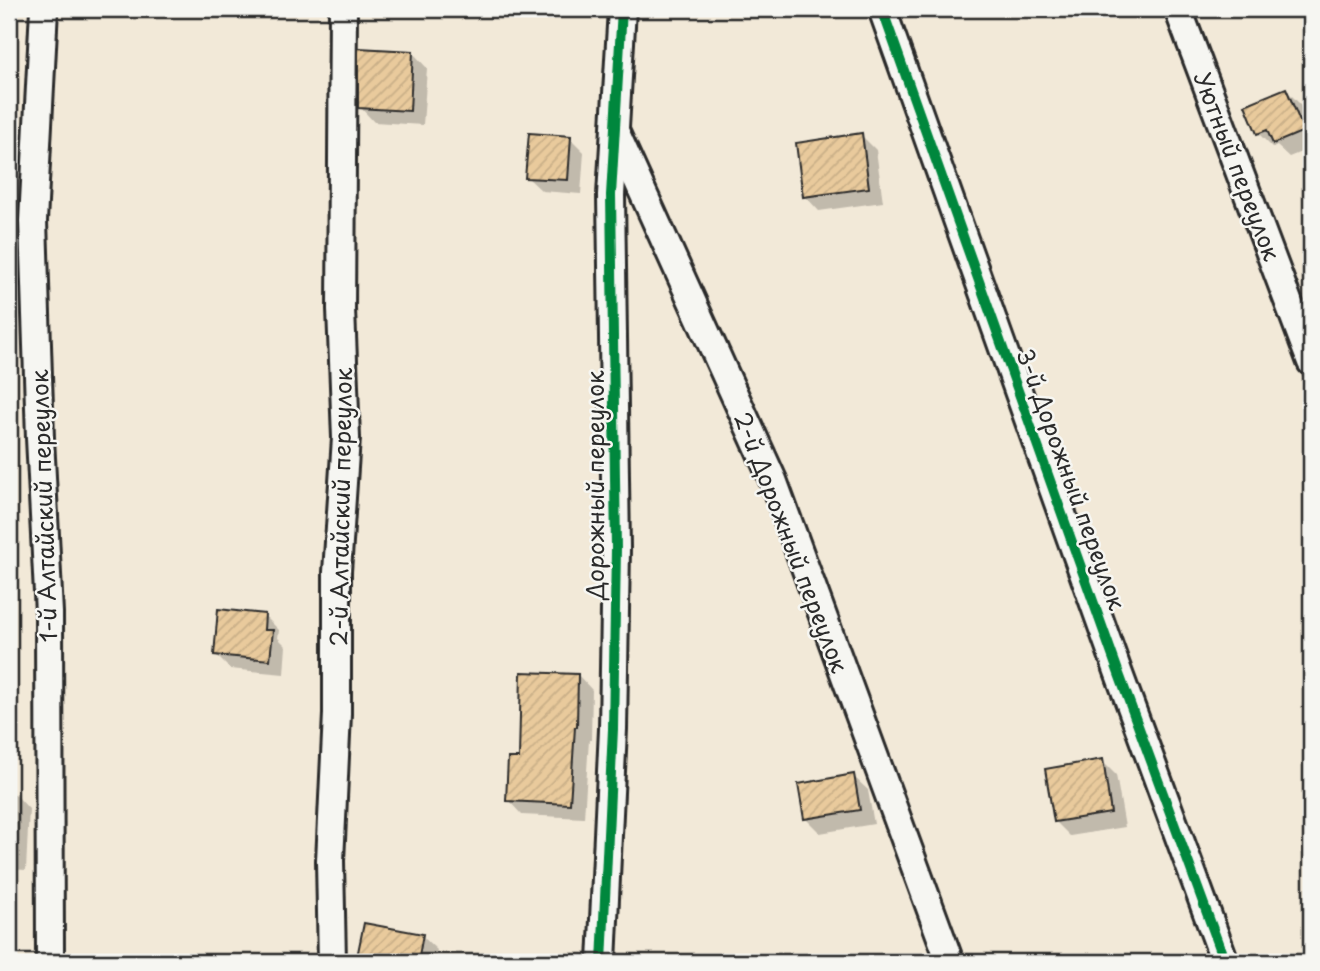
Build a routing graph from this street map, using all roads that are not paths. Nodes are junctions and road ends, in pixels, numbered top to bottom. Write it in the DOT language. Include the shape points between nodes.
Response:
graph roads {
  1 [pos="44,9"];
  2 [pos="343,9"];
  3 [pos="622,9"];
  4 [pos="882,9"];
  5 [pos="1178,9"];
  6 [pos="615,130"];
  7 [pos="1311,362"];
  8 [pos="50,962"];
  9 [pos="332,962"];
  10 [pos="602,962"];
  11 [pos="950,962"];
  12 [pos="1225,962"];
  1 -- 8 [label="street, 1-й Алтайский переулок" via="33,221 50,613"];
  2 -- 9 [label="street, 2-й Алтайский переулок" via="341,309 346,439 337,572"];
  3 -- 6 [label="street, Дорожный переулок"];
  4 -- 12 [label="street, 3-й Дорожный переулок"];
  5 -- 7 [label="street, Уютный переулок"];
  6 -- 10 [label="street, Дорожный переулок" via="611,195 616,549"];
  6 -- 11 [label="street, 2-й Дорожный переулок" via="773,480"];
}
